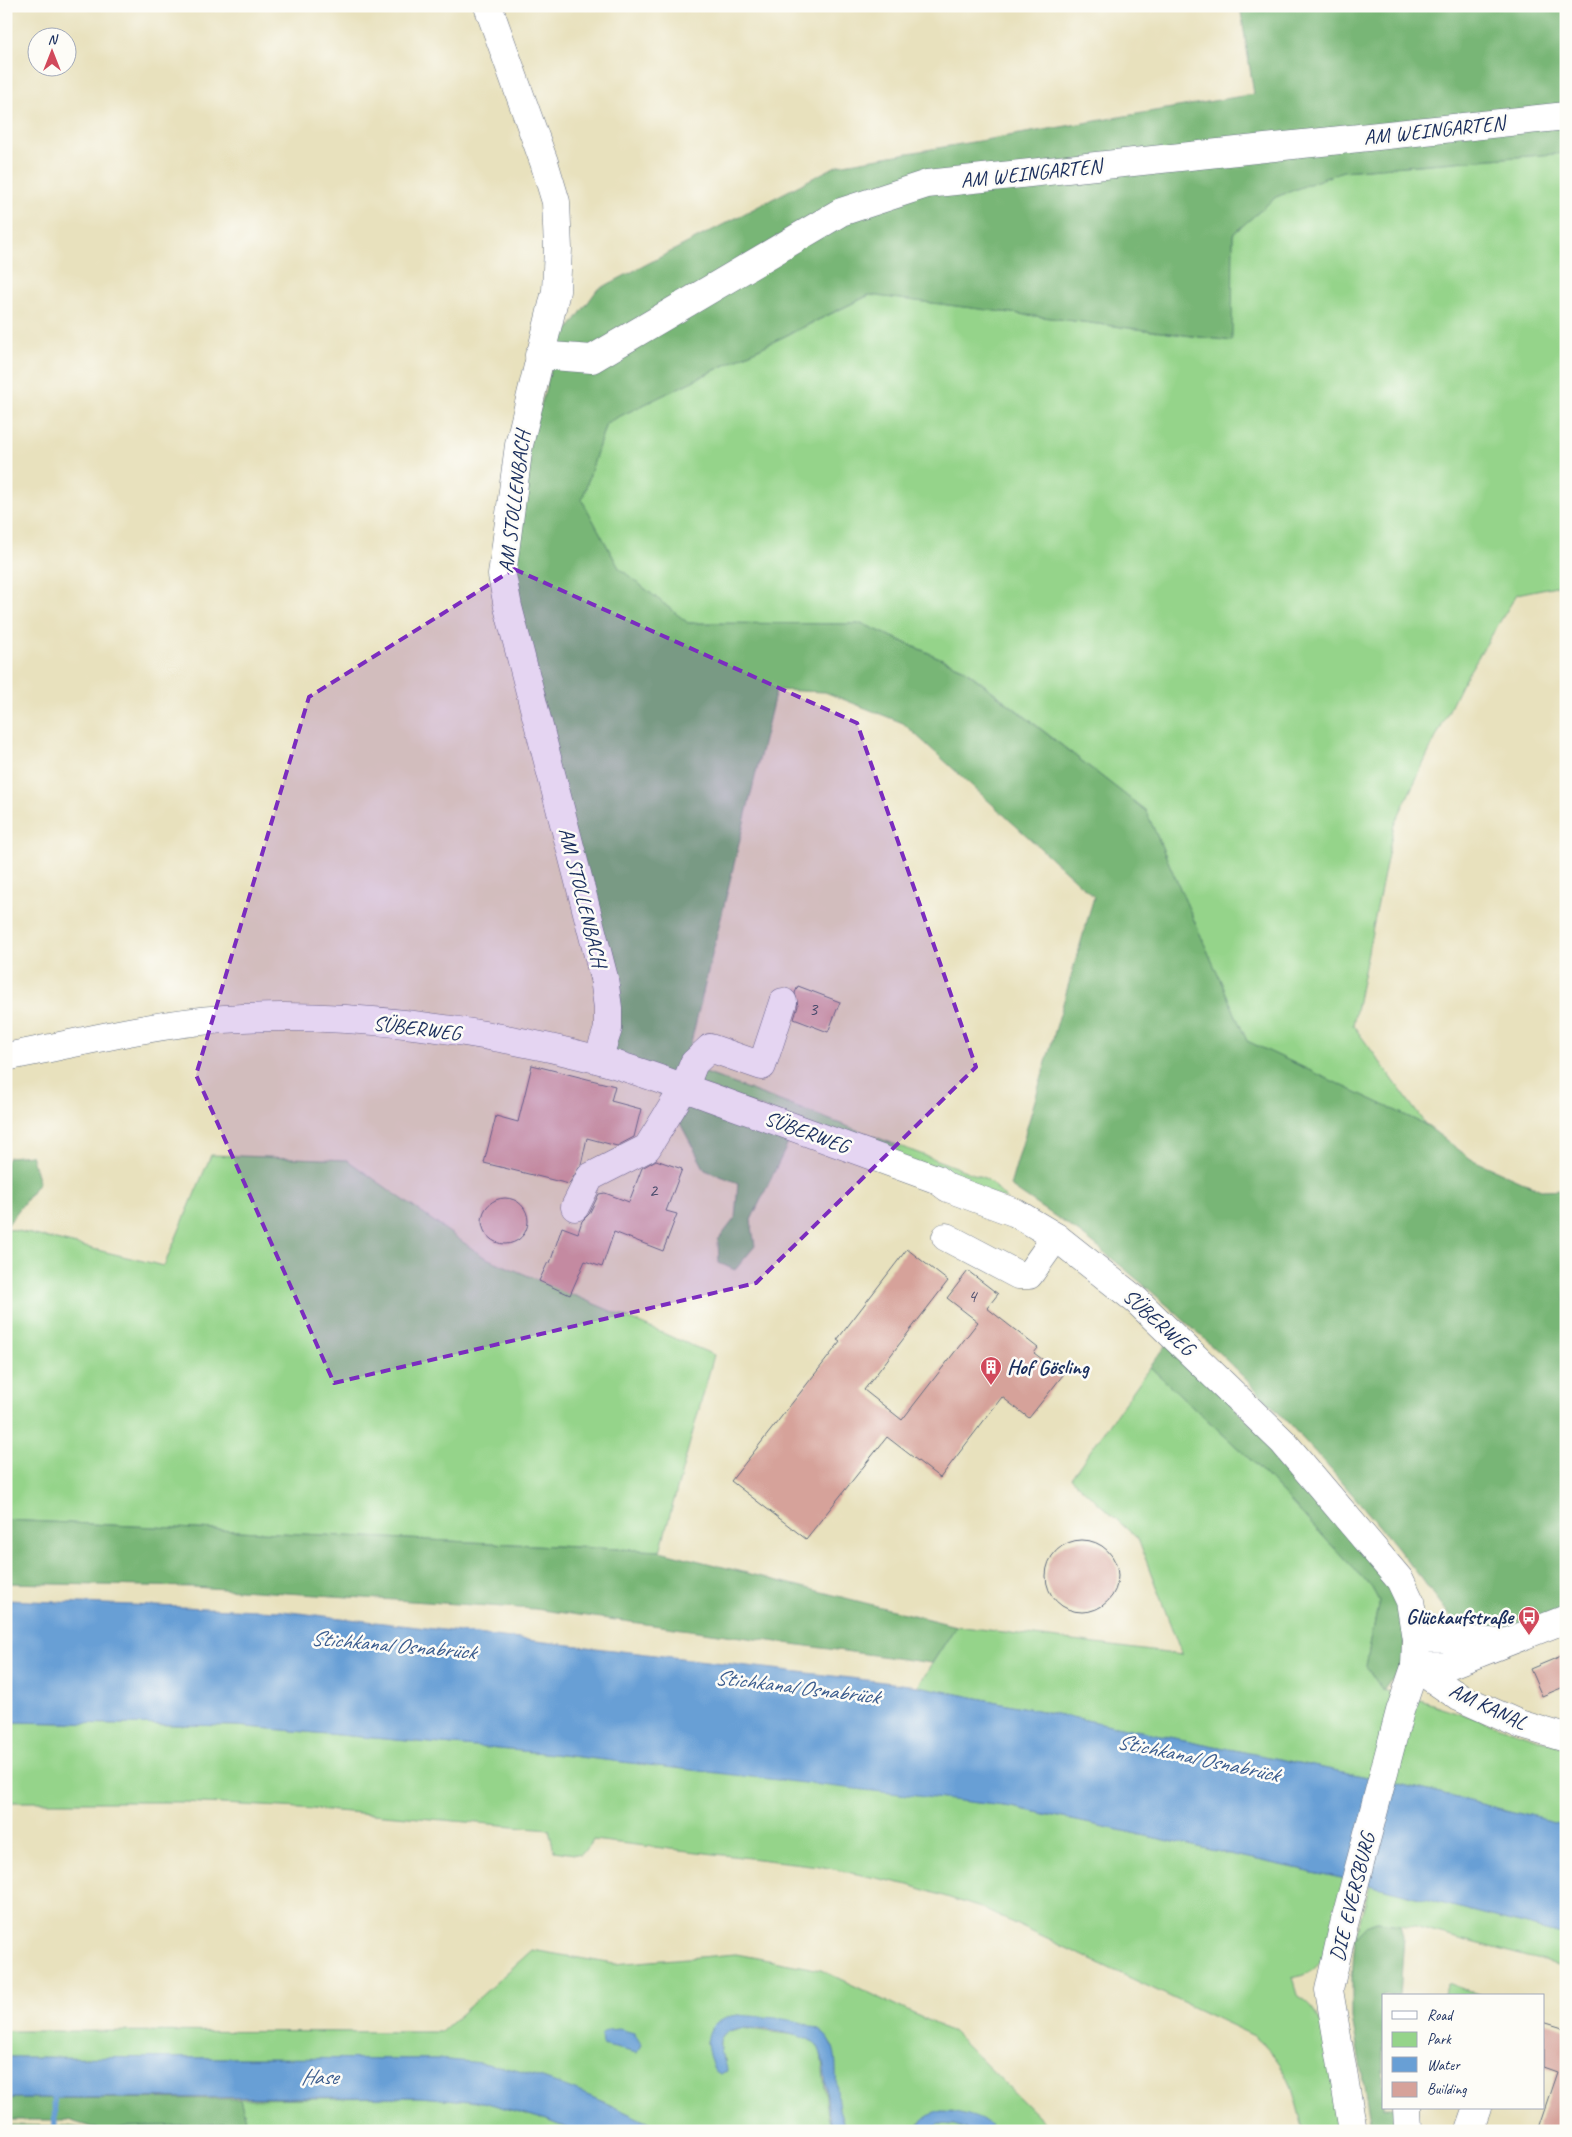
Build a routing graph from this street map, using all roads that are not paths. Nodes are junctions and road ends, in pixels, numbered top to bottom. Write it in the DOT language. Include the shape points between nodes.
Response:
graph roads {
  1 [pos="488,6"];
  2 [pos="1566,116"];
  3 [pos="540,355"];
  4 [pos="783,1002"];
  5 [pos="6,1057"];
  6 [pos="598,1059"];
  7 [pos="684,1088"];
  8 [pos="574,1207"];
  9 [pos="946,1237"];
  10 [pos="1056,1237"];
  11 [pos="1566,1619"];
  12 [pos="1416,1639"];
  13 [pos="1509,1643"];
  14 [pos="1414,1667"];
  15 [pos="1566,1738"];
  16 [pos="1407,2110"];
  17 [pos="1476,2110"];
  18 [pos="1353,2131"];
  19 [pos="1408,2131"];
  20 [pos="1469,2131"];
  1 -- 3 [label="street, AM STOLLENBACH" via="556,202 556,291"];
  2 -- 3 [label="street, AM WEINGARTEN" via="927,184 842,212 592,359"];
  3 -- 6 [label="street, AM STOLLENBACH" via="522,429 502,575 510,617 604,978 608,1029"];
  4 -- 7 [label="street" via="762,1066 710,1048 694,1063"];
  5 -- 6 [label="street, SÜBERWEG" via="213,1020 289,1017 374,1021 444,1030 513,1040"];
  6 -- 7 [label="street, SÜBERWEG"];
  7 -- 8 [label="street" via="647,1148 590,1176"];
  7 -- 10 [label="street, SÜBERWEG" via="936,1180 948,1188 1016,1213"];
  9 -- 10 [label="street" via="1018,1275 1029,1275"];
  10 -- 12 [label="street, SÜBERWEG" via="1137,1301 1283,1442 1400,1580 1410,1601"];
  11 -- 13 [label="street"];
  12 -- 13 [label="street"];
  12 -- 14 [label="street, SÜBERWEG"];
  13 -- 14 [label="street" via="1446,1666"];
  14 -- 15 [label="street, AM KANAL" via="1459,1697 1518,1724"];
  14 -- 18 [label="street, DIE EVERSBURG" via="1329,1990"];
  16 -- 19 [label="street"];
  17 -- 20 [label="street"];
}
